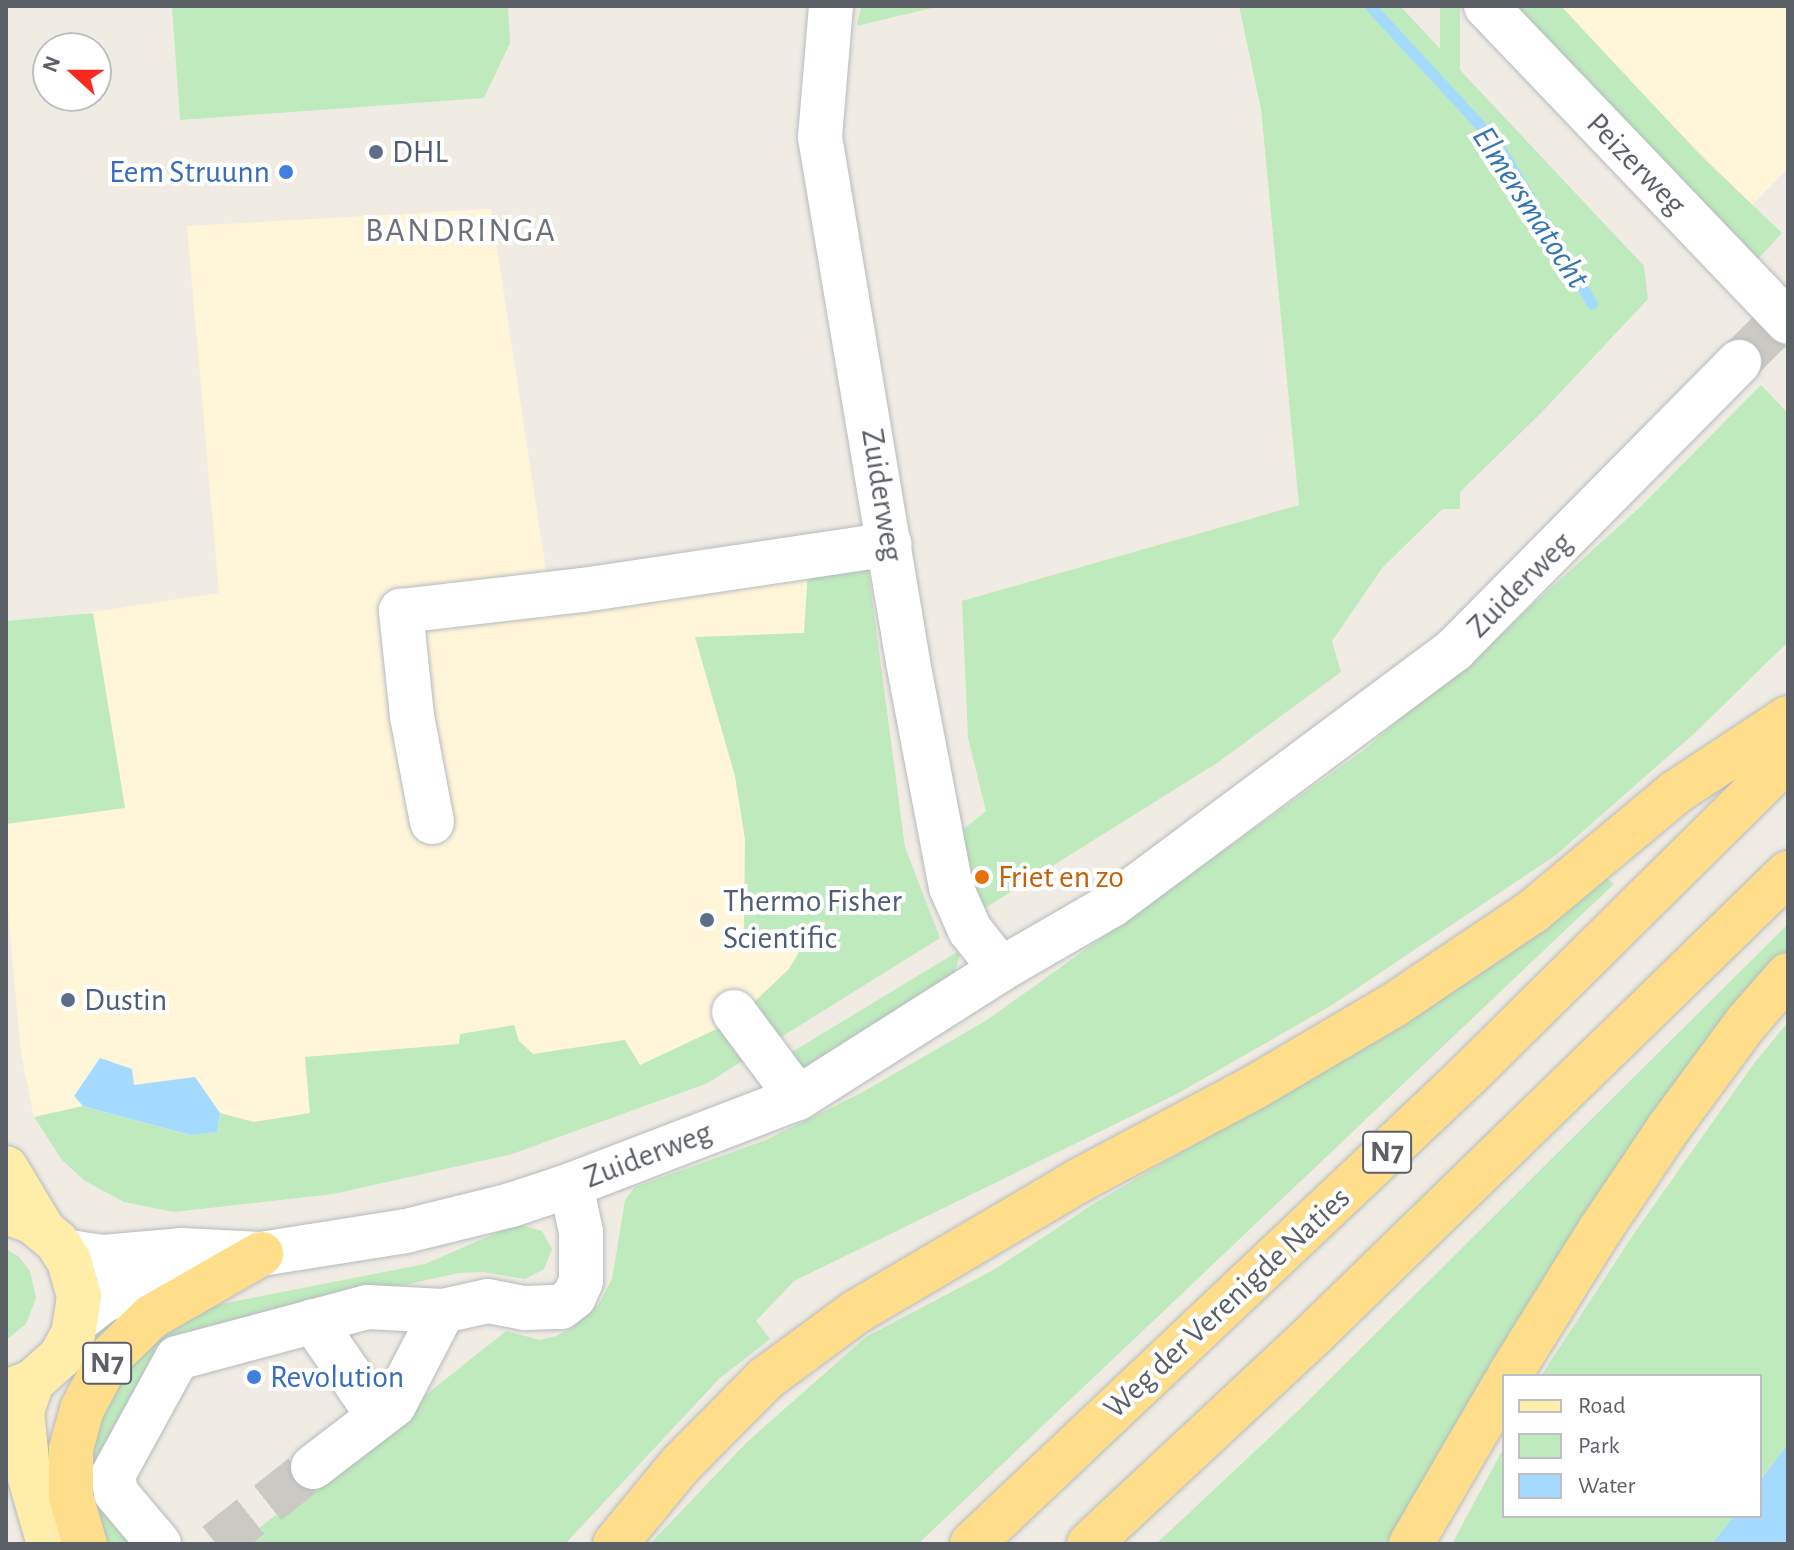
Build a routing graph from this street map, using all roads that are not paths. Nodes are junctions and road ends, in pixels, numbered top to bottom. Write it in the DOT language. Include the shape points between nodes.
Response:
graph roads {
  1 [pos="831,6"];
  2 [pos="1486,6"];
  3 [pos="1788,322"];
  4 [pos="1739,362"];
  5 [pos="890,544"];
  6 [pos="1788,718"];
  7 [pos="1788,758"];
  8 [pos="432,822"];
  9 [pos="1788,873"];
  10 [pos="1001,969"];
  11 [pos="1788,975"];
  12 [pos="734,1012"];
  13 [pos="798,1098"];
  14 [pos="6,1168"];
  15 [pos="571,1185"];
  16 [pos="37,1230"];
  17 [pos="261,1254"];
  18 [pos="443,1311"];
  19 [pos="77,1321"];
  20 [pos="313,1321"];
  21 [pos="1510,1374"];
  22 [pos="19,1387"];
  23 [pos="1502,1388"];
  24 [pos="379,1417"];
  25 [pos="313,1467"];
  26 [pos="49,1544"];
  27 [pos="85,1544"];
  28 [pos="159,1544"];
  29 [pos="615,1544"];
  30 [pos="972,1544"];
  31 [pos="1089,1544"];
  32 [pos="1411,1544"];
  1 -- 5 [label="street, Zuiderweg" via="820,137"];
  2 -- 3 [label="street, Peizerweg"];
  4 -- 10 [label="street, Zuiderweg" via="1455,649 1112,905"];
  5 -- 8 [label="street" via="401,611 412,716"];
  5 -- 10 [label="street, Zuiderweg" via="951,887 970,930"];
  6 -- 29 [label="highway" via="1676,792 1532,912 1394,1005 856,1312 765,1379 680,1465"];
  7 -- 30 [label="highway, Weg der Verenigde Naties / N7" via="1468,1075"];
  9 -- 31 [label="highway, N7" via="1315,1333"];
  10 -- 13 [label="street, Zuiderweg"];
  11 -- 21 [label="highway" via="1670,1126"];
  12 -- 13 [label="street"];
  13 -- 15 [label="street, Zuiderweg"];
  14 -- 16 [label="main road"];
  15 -- 17 [label="street, Zuiderweg" via="430,1226"];
  15 -- 18 [label="street" via="583,1259 574,1297 561,1307 543,1309 488,1301"];
  16 -- 17 [label="street, Zuiderweg" via="103,1257 181,1250"];
  16 -- 19 [label="main road" via="77,1285"];
  17 -- 19 [label="street, Zuiderweg" via="113,1297"];
  17 -- 27 [label="highway, N7" via="151,1317 110,1357 82,1409 71,1449 71,1497"];
  18 -- 20 [label="street" via="367,1307"];
  18 -- 24 [label="street" via="394,1405"];
  19 -- 22 [label="main road" via="60,1357"];
  20 -- 24 [label="street"];
  20 -- 28 [label="street" via="177,1358 113,1475 116,1493"];
  22 -- 26 [label="main road" via="26,1456"];
  23 -- 32 [label="highway"];
  24 -- 25 [label="street"];
}
